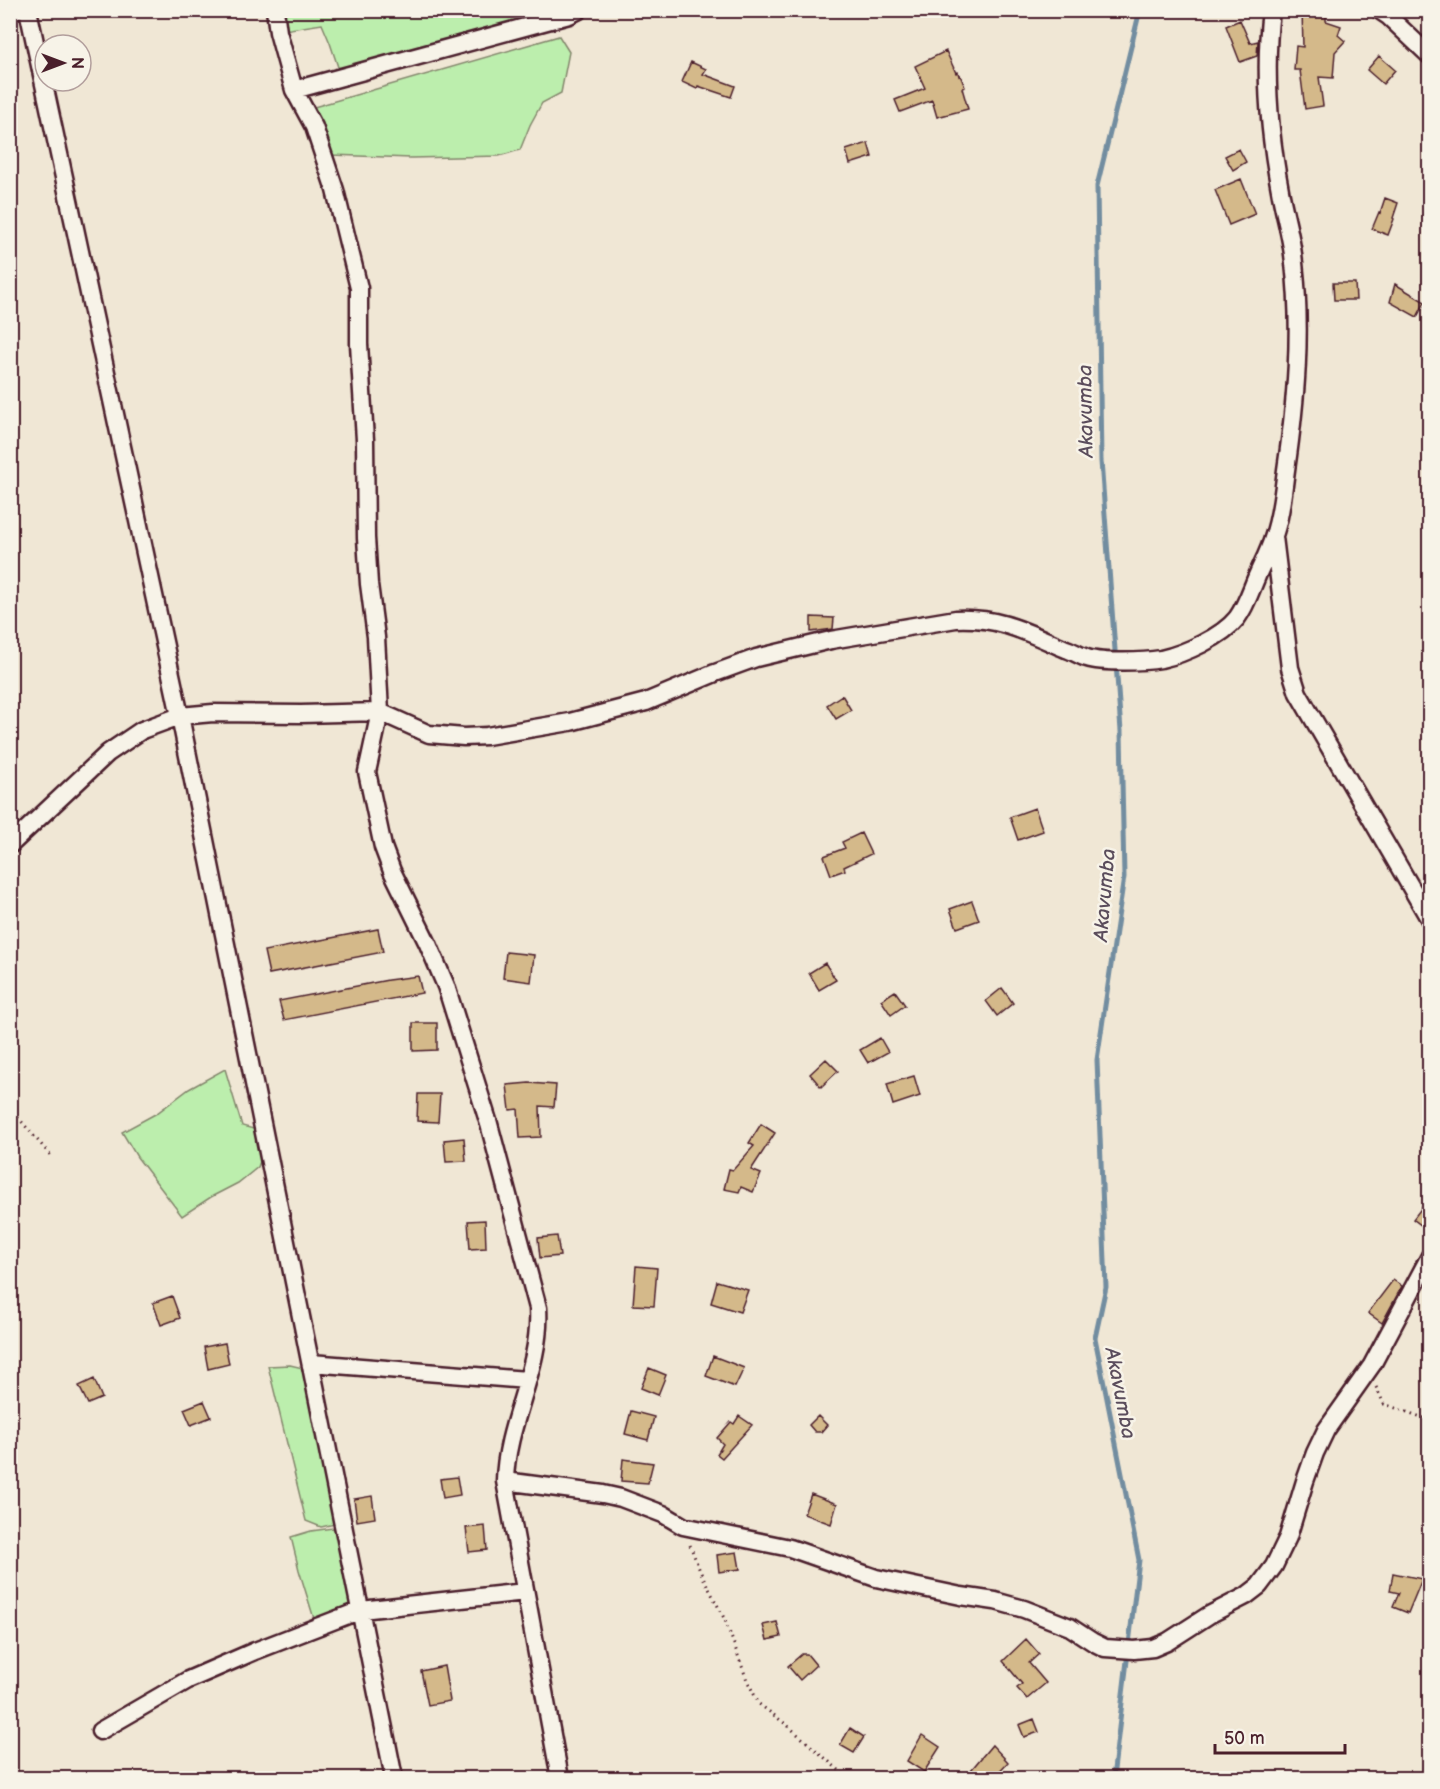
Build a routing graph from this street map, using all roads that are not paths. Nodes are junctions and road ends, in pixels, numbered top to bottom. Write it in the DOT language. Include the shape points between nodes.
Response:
graph roads {
  1 [pos="16,10"];
  2 [pos="28,10"];
  3 [pos="275,10"];
  4 [pos="579,10"];
  5 [pos="1271,10"];
  6 [pos="1379,10"];
  7 [pos="10,12"];
  8 [pos="1430,56"];
  9 [pos="294,90"];
  10 [pos="1274,536"];
  11 [pos="380,712"];
  12 [pos="180,716"];
  13 [pos="10,845"];
  14 [pos="1430,920"];
  15 [pos="1430,1256"];
  16 [pos="311,1363"];
  17 [pos="527,1380"];
  18 [pos="505,1481"];
  19 [pos="525,1592"];
  20 [pos="361,1610"];
  21 [pos="100,1731"];
  22 [pos="394,1779"];
  23 [pos="560,1779"];
  1 -- 7 [label="street"];
  2 -- 12 [label="street"];
  3 -- 9 [label="street"];
  4 -- 9 [label="street"];
  5 -- 10 [label="street" via="1268,70 1273,146 1294,260 1297,329 1293,422"];
  6 -- 8 [label="street"];
  9 -- 11 [label="street" via="314,127 335,190 359,288 366,538"];
  10 -- 11 [label="street" via="1247,599 1231,624 1193,648 1158,659 1091,659 992,620 956,619 831,640 756,658 646,702 519,732 464,737 429,734"];
  10 -- 14 [label="street" via="1290,668 1298,693"];
  11 -- 12 [label="street"];
  11 -- 17 [label="street" via="367,772 383,847 446,986 489,1125 538,1308 537,1347"];
  12 -- 13 [label="street" via="142,730 108,753"];
  12 -- 16 [label="street"];
  15 -- 18 [label="street" via="1372,1365 1326,1430 1274,1566 1246,1596 1153,1648 1105,1648 1070,1627 1024,1609 876,1578 790,1548 683,1526 621,1498"];
  16 -- 17 [label="street"];
  16 -- 20 [label="street"];
  17 -- 18 [label="street" via="508,1450"];
  18 -- 19 [label="street"];
  19 -- 20 [label="street"];
  19 -- 23 [label="street"];
  20 -- 21 [label="street" via="188,1680"];
  20 -- 22 [label="street"];
}
